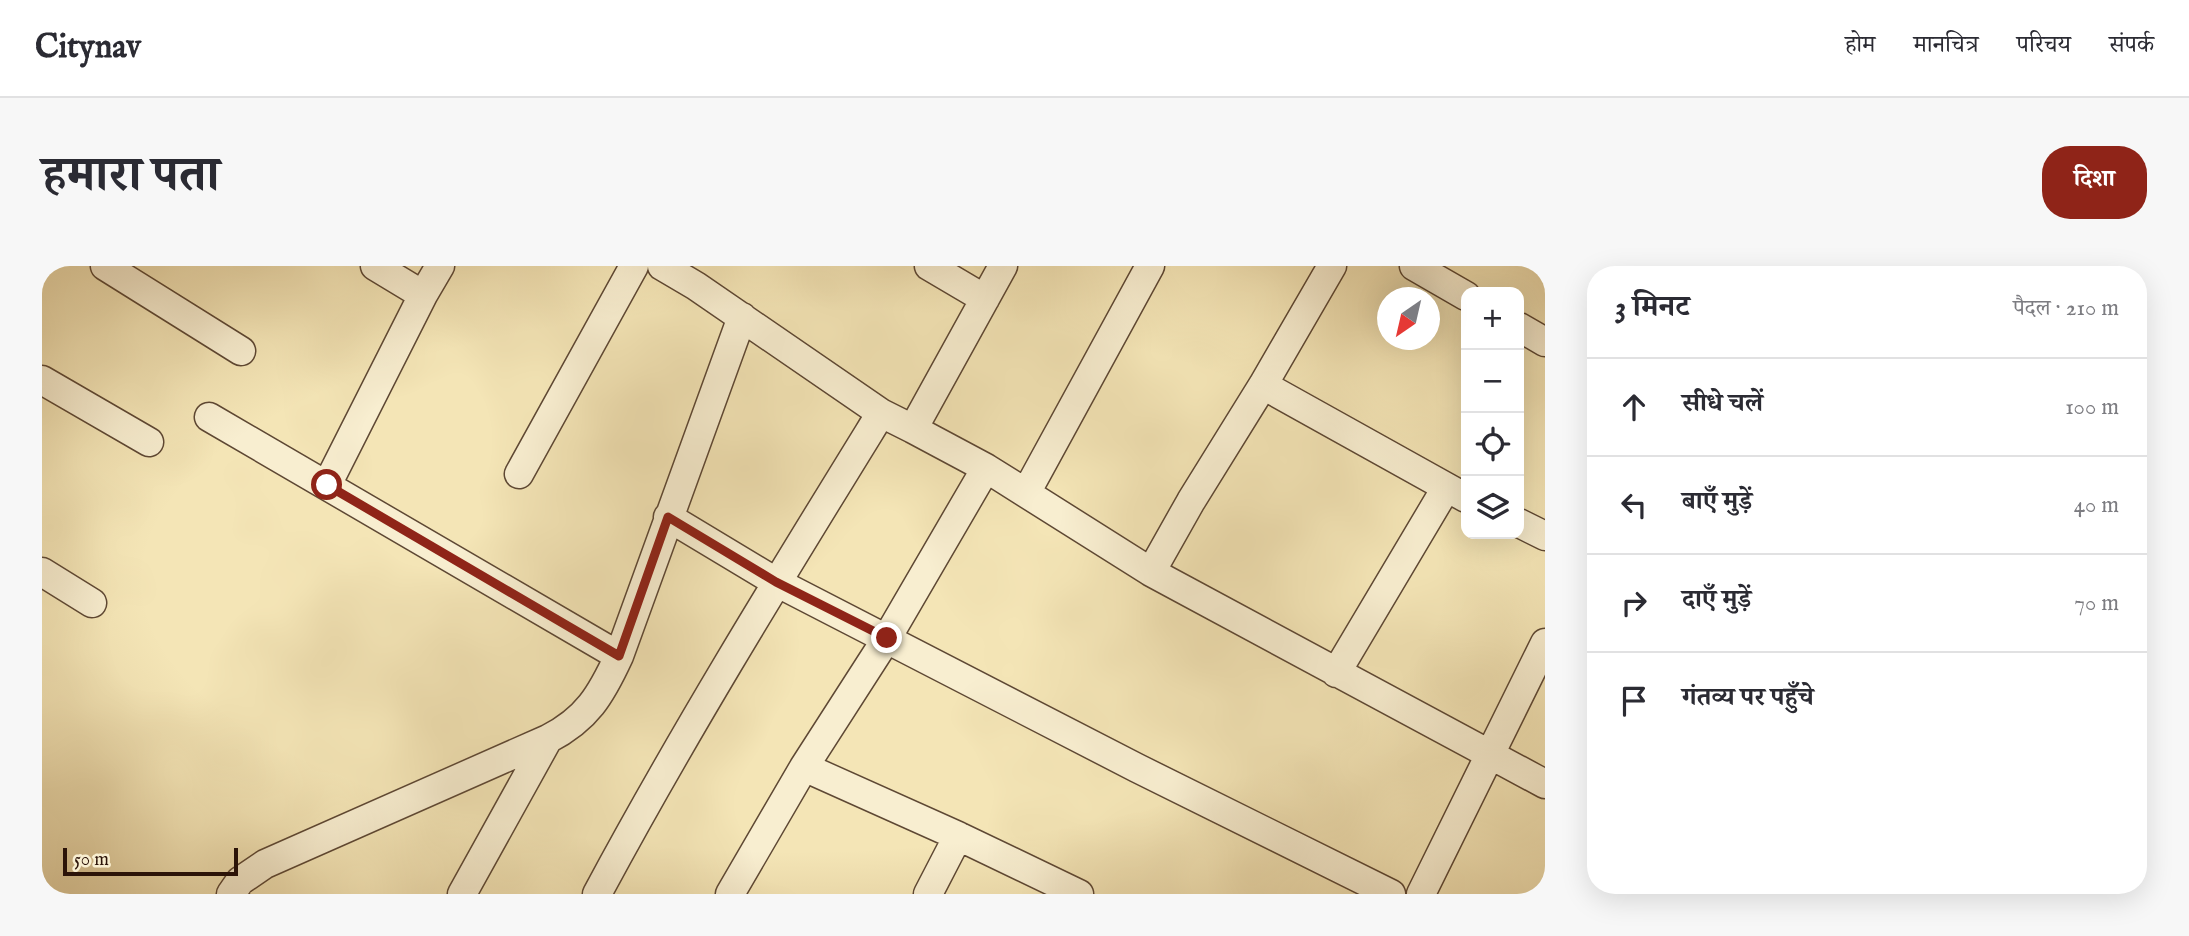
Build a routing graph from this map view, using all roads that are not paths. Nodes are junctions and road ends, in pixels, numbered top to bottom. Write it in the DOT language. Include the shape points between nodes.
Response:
graph roads {
  1 [pos="105,266"];
  2 [pos="375,266"];
  3 [pos="440,266"];
  4 [pos="634,266"];
  5 [pos="662,266"];
  6 [pos="929,266"];
  7 [pos="1003,266"];
  8 [pos="1150,266"];
  9 [pos="1332,266"];
  10 [pos="1414,266"];
  11 [pos="701,276"];
  12 [pos="1461,293"];
  13 [pos="423,295"];
  14 [pos="985,299"];
  15 [pos="742,317"];
  16 [pos="241,351"];
  17 [pos="42,380"];
  18 [pos="1263,385"];
  19 [pos="881,414"];
  20 [pos="209,417"];
  21 [pos="913,429"];
  22 [pos="149,442"];
  23 [pos="986,468"];
  24 [pos="519,474"];
  25 [pos="327,485"];
  26 [pos="1026,493"];
  27 [pos="1456,493"];
  28 [pos="668,517"];
  29 [pos="1524,526"];
  30 [pos="1545,536"];
  31 [pos="42,572"];
  32 [pos="1151,572"];
  33 [pos="776,582"];
  34 [pos="92,603"];
  35 [pos="887,638"];
  36 [pos="1545,643"];
  37 [pos="619,656"];
  38 [pos="1336,673"];
  39 [pos="548,739"];
  40 [pos="1490,755"];
  41 [pos="803,767"];
  42 [pos="1545,784"];
  43 [pos="958,836"];
  44 [pos="231,894"];
  45 [pos="461,894"];
  46 [pos="597,894"];
  47 [pos="730,894"];
  48 [pos="928,894"];
  49 [pos="1079,894"];
  50 [pos="1391,894"];
  51 [pos="1421,894"];
  1 -- 16 [label="street"];
  2 -- 13 [label="street"];
  3 -- 13 [label="street"];
  4 -- 24 [label="street"];
  5 -- 11 [label="street"];
  6 -- 14 [label="street"];
  7 -- 14 [label="street"];
  8 -- 26 [label="street"];
  9 -- 18 [label="street"];
  10 -- 12 [label="street"];
  11 -- 15 [label="street"];
  13 -- 25 [label="street"];
  14 -- 21 [label="street"];
  15 -- 19 [label="street"];
  15 -- 28 [label="street"];
  17 -- 22 [label="street"];
  18 -- 27 [label="street"];
  18 -- 32 [label="street"];
  19 -- 21 [label="street"];
  19 -- 33 [label="street"];
  20 -- 25 [label="street"];
  21 -- 23 [label="street"];
  23 -- 26 [label="street"];
  23 -- 35 [label="street"];
  25 -- 37 [label="street"];
  26 -- 32 [label="street"];
  27 -- 38 [label="street"];
  28 -- 33 [label="street"];
  28 -- 37 [label="street"];
  29 -- 30 [label="street"];
  31 -- 34 [label="street"];
  32 -- 38 [label="street"];
  33 -- 35 [label="street"];
  33 -- 46 [label="street"];
  35 -- 41 [label="street"];
  35 -- 50 [label="street"];
  36 -- 40 [label="street"];
  37 -- 39 [label="street" via="592,705 568,729"];
  38 -- 40 [label="street"];
  39 -- 44 [label="street" via="265,864 240,881"];
  39 -- 45 [label="street"];
  40 -- 42 [label="street"];
  40 -- 51 [label="street"];
  41 -- 43 [label="street"];
  41 -- 47 [label="street"];
  43 -- 48 [label="street"];
  43 -- 49 [label="street"];
}
